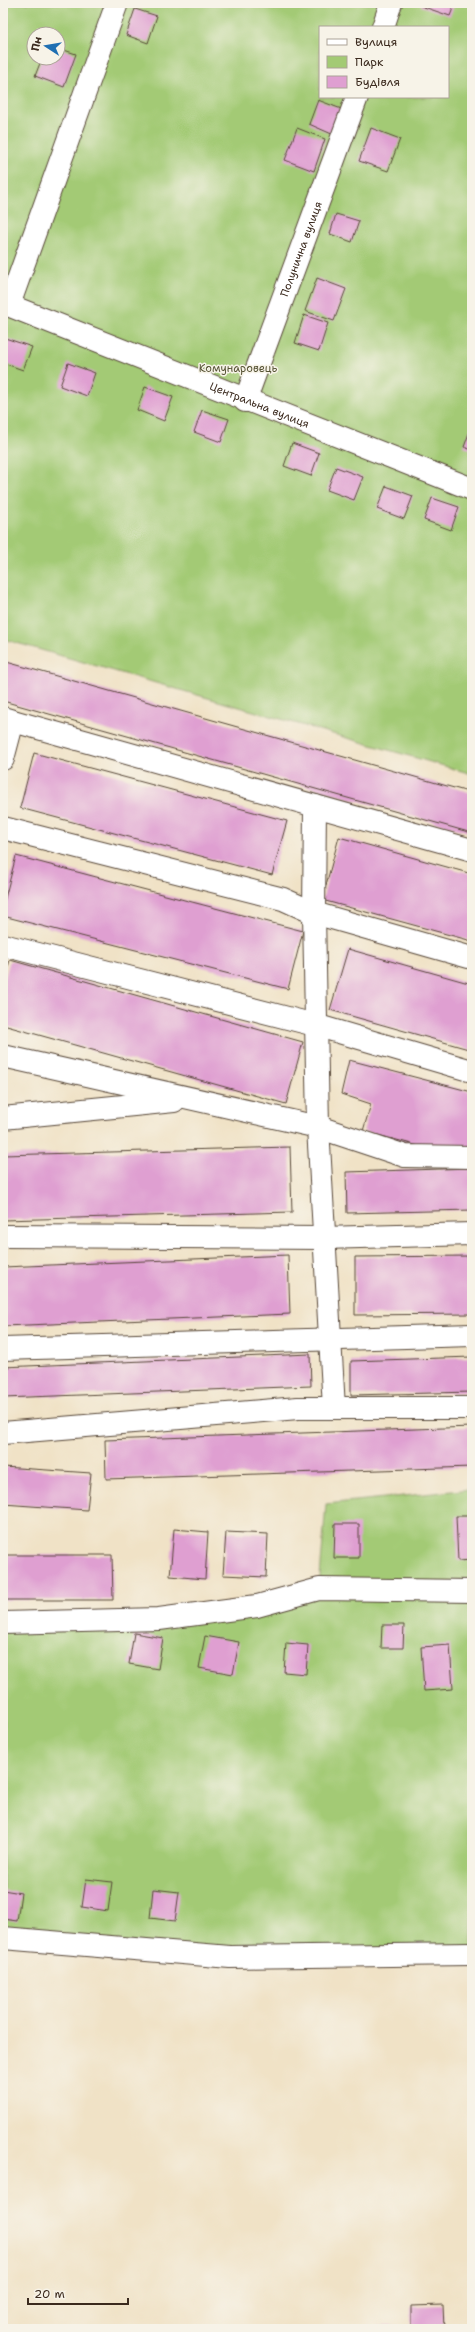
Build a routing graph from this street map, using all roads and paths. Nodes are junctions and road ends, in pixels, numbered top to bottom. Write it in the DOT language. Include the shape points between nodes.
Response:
graph roads {
  1 [pos="117,3"];
  2 [pos="392,3"];
  3 [pos="383,26"];
  4 [pos="357,98"];
  5 [pos="6,304"];
  6 [pos="245,400"];
  7 [pos="472,489"];
  8 [pos="8,719"];
  9 [pos="3,759"];
  10 [pos="315,806"];
  11 [pos="3,828"];
  12 [pos="472,850"];
  13 [pos="314,913"];
  14 [pos="3,945"];
  15 [pos="472,958"];
  16 [pos="315,1025"];
  17 [pos="3,1056"];
  18 [pos="472,1071"];
  19 [pos="193,1099"];
  20 [pos="3,1118"];
  21 [pos="318,1127"];
  22 [pos="472,1157"];
  23 [pos="472,1234"];
  24 [pos="3,1236"];
  25 [pos="323,1238"];
  26 [pos="472,1335"];
  27 [pos="328,1338"];
  28 [pos="3,1349"];
  29 [pos="334,1408"];
  30 [pos="472,1408"];
  31 [pos="3,1433"];
  32 [pos="472,1591"];
  33 [pos="3,1623"];
  34 [pos="3,1938"];
  35 [pos="472,1954"];
  1 -- 5 [label="street"];
  2 -- 3 [label="street"];
  4 -- 6 [label="street, Полунична вулиця"];
  5 -- 6 [label="street, Центральна вулиця"];
  6 -- 7 [label="street, Центральна вулиця"];
  8 -- 9 [label="street"];
  8 -- 10 [label="street"];
  10 -- 12 [label="street"];
  10 -- 13 [label="street"];
  11 -- 13 [label="street" via="283,900"];
  13 -- 15 [label="street"];
  13 -- 16 [label="street"];
  14 -- 16 [label="street"];
  16 -- 18 [label="street"];
  16 -- 21 [label="street"];
  17 -- 19 [label="street"];
  19 -- 20 [label="street"];
  19 -- 21 [label="street"];
  21 -- 22 [label="street" via="405,1156"];
  21 -- 25 [label="street"];
  23 -- 25 [label="street"];
  24 -- 25 [label="street"];
  25 -- 27 [label="street"];
  26 -- 27 [label="street"];
  27 -- 28 [label="street"];
  27 -- 29 [label="street"];
  29 -- 30 [label="street"];
  29 -- 31 [label="street" via="298,1408"];
  32 -- 33 [label="street" via="319,1589 257,1606 159,1619"];
  34 -- 35 [label="street" via="230,1957"];
}
